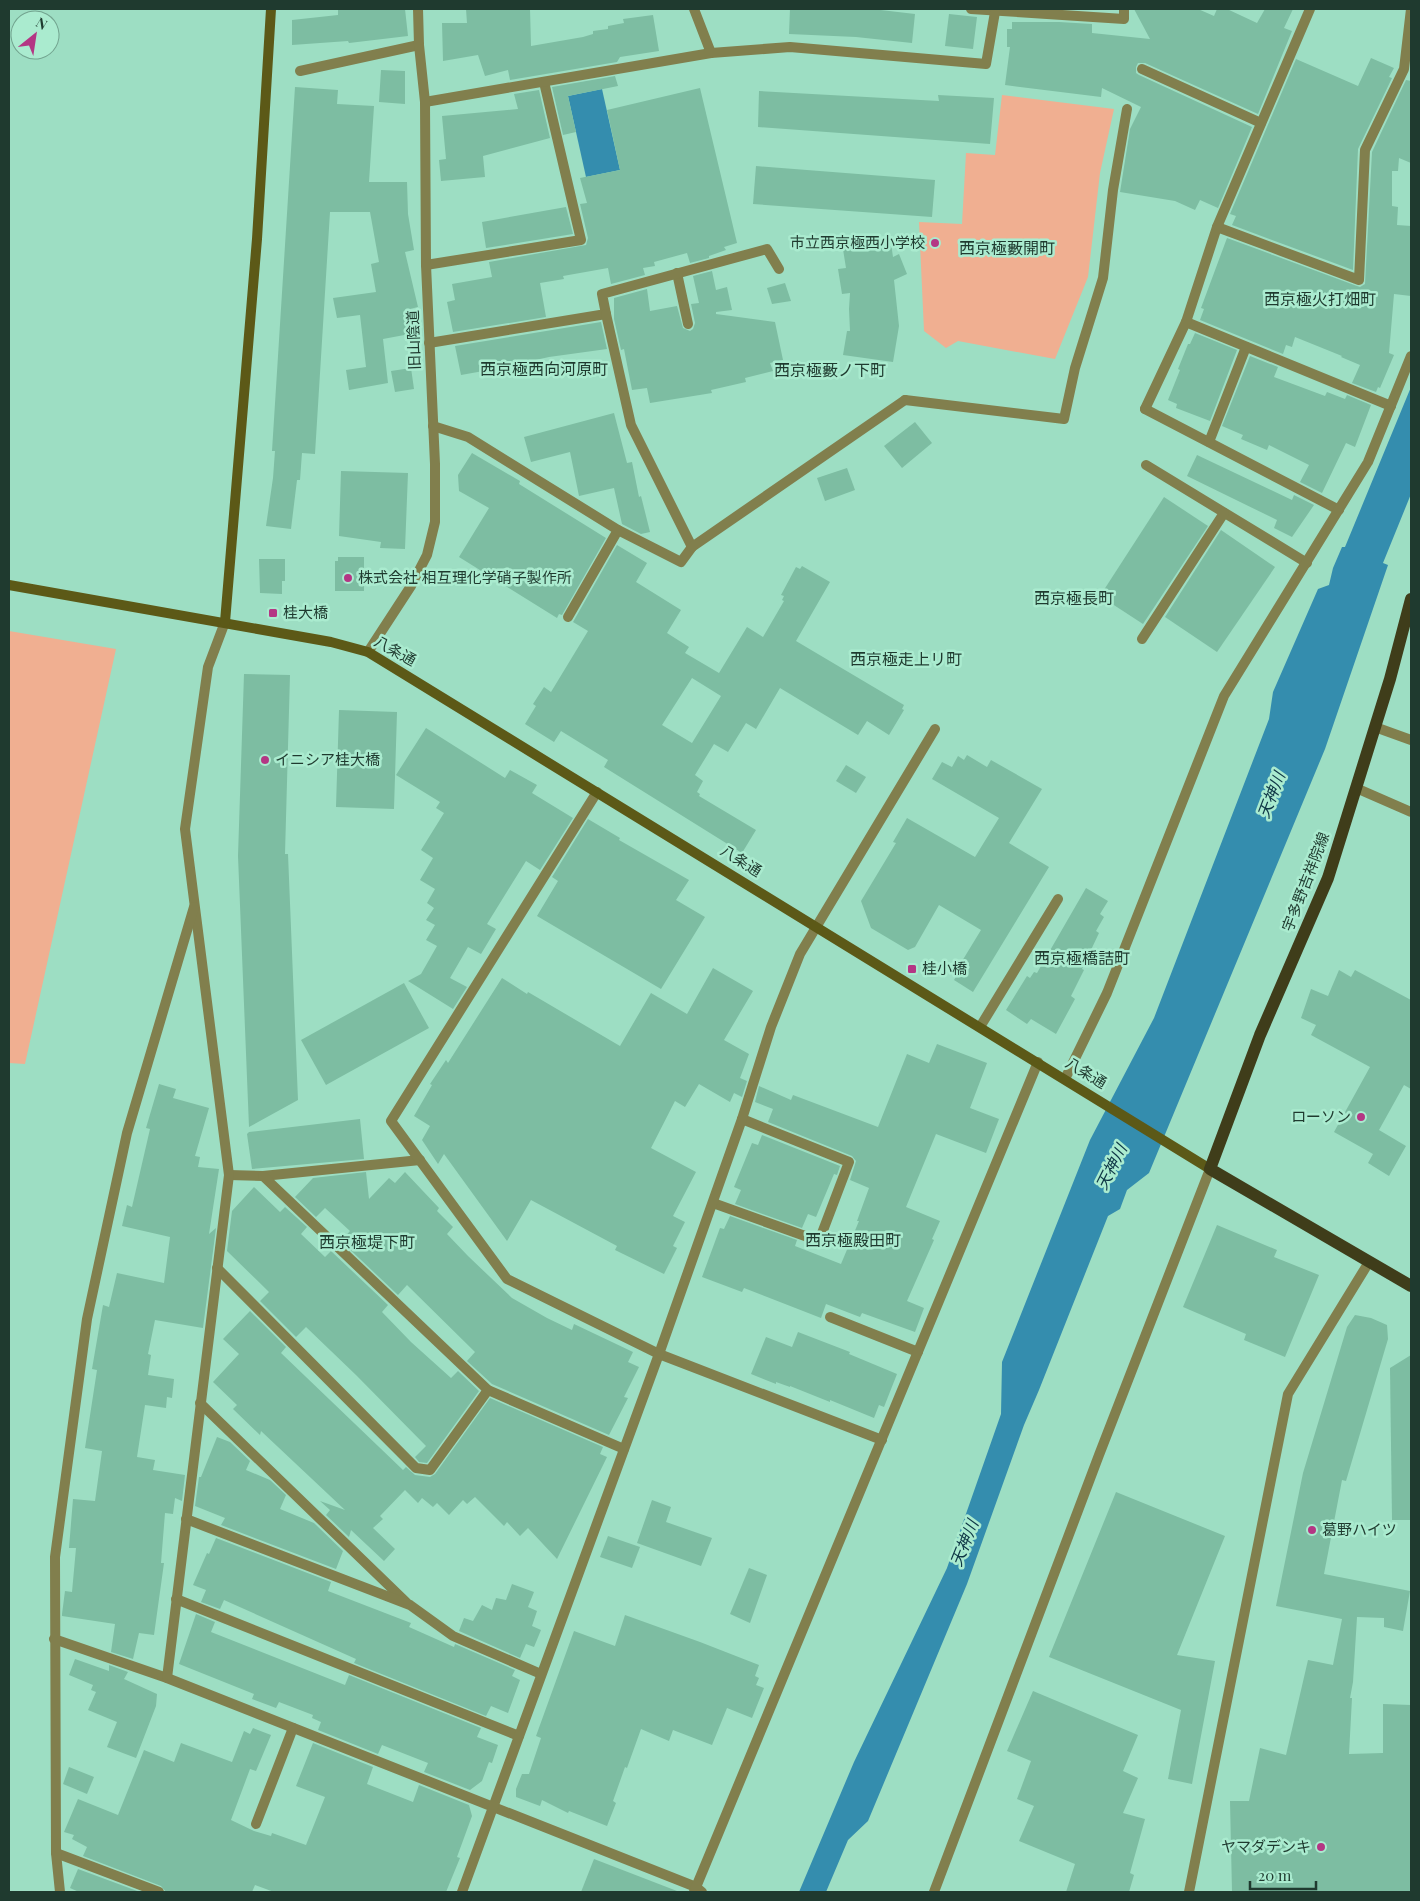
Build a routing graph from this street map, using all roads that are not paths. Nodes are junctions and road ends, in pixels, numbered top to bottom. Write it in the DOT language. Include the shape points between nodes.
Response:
graph roads {
  1 [pos="271,9"];
  2 [pos="418,9"];
  3 [pos="694,9"];
  4 [pos="972,9"];
  5 [pos="1124,9"];
  6 [pos="1310,9"];
  7 [pos="1411,9"];
  8 [pos="995,12"];
  9 [pos="419,45"];
  10 [pos="711,53"];
  11 [pos="1142,69"];
  12 [pos="300,71"];
  13 [pos="544,82"];
  14 [pos="424,102"];
  15 [pos="1128,109"];
  16 [pos="1261,123"];
  17 [pos="1217,227"];
  18 [pos="426,265"];
  19 [pos="779,270"];
  20 [pos="677,273"];
  21 [pos="606,314"];
  22 [pos="1186,322"];
  23 [pos="688,324"];
  24 [pos="429,343"];
  25 [pos="1246,347"];
  26 [pos="1411,356"];
  27 [pos="1391,406"];
  28 [pos="433,426"];
  29 [pos="1209,442"];
  30 [pos="1146,465"];
  31 [pos="1339,510"];
  32 [pos="1224,512"];
  33 [pos="618,530"];
  34 [pos="692,547"];
  35 [pos="1307,563"];
  36 [pos="9,584"];
  37 [pos="1411,599"];
  38 [pos="568,617"];
  39 [pos="225,622"];
  40 [pos="1142,639"];
  41 [pos="368,652"];
  42 [pos="1375,727"];
  43 [pos="935,729"];
  44 [pos="1411,740"];
  45 [pos="1356,788"];
  46 [pos="597,792"];
  47 [pos="1411,812"];
  48 [pos="1058,899"];
  49 [pos="195,901"];
  50 [pos="816,926"];
  51 [pos="980,1027"];
  52 [pos="1038,1062"];
  53 [pos="1066,1080"];
  54 [pos="742,1119"];
  55 [pos="420,1160"];
  56 [pos="1210,1168"];
  57 [pos="228,1175"];
  58 [pos="263,1176"];
  59 [pos="712,1203"];
  60 [pos="1369,1262"];
  61 [pos="217,1268"];
  62 [pos="1411,1286"];
  63 [pos="830,1317"];
  64 [pos="918,1352"];
  65 [pos="659,1354"];
  66 [pos="488,1390"];
  67 [pos="200,1403"];
  68 [pos="882,1440"];
  69 [pos="624,1449"];
  70 [pos="186,1520"];
  71 [pos="176,1599"];
  72 [pos="410,1605"];
  73 [pos="54,1639"];
  74 [pos="541,1674"];
  75 [pos="166,1678"];
  76 [pos="293,1728"];
  77 [pos="519,1736"];
  78 [pos="493,1808"];
  79 [pos="256,1824"];
  80 [pos="56,1853"];
  81 [pos="697,1890"];
  82 [pos="60,1892"];
  83 [pos="159,1892"];
  84 [pos="462,1892"];
  85 [pos="934,1892"];
  86 [pos="1189,1892"];
  1 -- 39 [label="main road" via="256,249"];
  2 -- 9 [label="street, 旧山陰道"];
  3 -- 10 [label="street"];
  4 -- 8 [label="street"];
  5 -- 8 [label="street" via="1124,19"];
  6 -- 16 [label="street"];
  7 -- 17 [label="street" via="1404,70 1365,150 1359,280"];
  8 -- 10 [label="street" via="986,64 790,47"];
  9 -- 12 [label="street"];
  9 -- 14 [label="street, 旧山陰道"];
  10 -- 13 [label="street"];
  11 -- 16 [label="street"];
  13 -- 14 [label="street"];
  13 -- 18 [label="street" via="581,240"];
  14 -- 18 [label="street, 旧山陰道"];
  15 -- 34 [label="street" via="1113,190 1103,278 1075,368 1064,419 905,400"];
  16 -- 17 [label="street"];
  17 -- 22 [label="street"];
  18 -- 24 [label="street, 旧山陰道"];
  19 -- 20 [label="street" via="767,249"];
  20 -- 21 [label="street" via="602,294"];
  20 -- 23 [label="street"];
  21 -- 24 [label="street"];
  21 -- 34 [label="street" via="631,425"];
  22 -- 25 [label="street"];
  22 -- 29 [label="street" via="1145,408"];
  24 -- 28 [label="street, 旧山陰道"];
  25 -- 27 [label="street"];
  25 -- 29 [label="street"];
  26 -- 27 [label="street"];
  27 -- 31 [label="street" via="1368,462"];
  28 -- 33 [label="street" via="468,436"];
  28 -- 41 [label="street, 旧山陰道" via="435,522 427,554"];
  29 -- 31 [label="street"];
  30 -- 32 [label="street"];
  31 -- 35 [label="street"];
  32 -- 35 [label="street"];
  32 -- 40 [label="street"];
  33 -- 34 [label="street" via="681,562"];
  33 -- 38 [label="street"];
  35 -- 53 [label="street" via="1224,696 1107,993"];
  36 -- 39 [label="main road, 八条通"];
  37 -- 42 [label="main road, 宇多野吉祥院線"];
  39 -- 41 [label="main road, 八条通"];
  39 -- 49 [label="street" via="208,667 185,829"];
  41 -- 46 [label="main road, 八条通"];
  42 -- 44 [label="street"];
  42 -- 45 [label="main road, 宇多野吉祥院線"];
  43 -- 50 [label="street"];
  45 -- 47 [label="street"];
  45 -- 56 [label="main road, 宇多野吉祥院線" via="1328,878 1260,1035"];
  46 -- 50 [label="main road, 八条通"];
  46 -- 55 [label="street" via="391,1121"];
  48 -- 51 [label="street"];
  49 -- 57 [label="street"];
  49 -- 73 [label="street" via="127,1133 87,1319 54,1557"];
  50 -- 51 [label="main road, 八条通"];
  50 -- 54 [label="street" via="800,954 771,1028"];
  51 -- 52 [label="main road, 八条通"];
  52 -- 53 [label="main road, 八条通"];
  52 -- 64 [label="street"];
  53 -- 56 [label="main road, 八条通"];
  54 -- 59 [label="street"];
  54 -- 59 [label="street" via="849,1162 819,1241"];
  55 -- 58 [label="street"];
  55 -- 65 [label="street" via="507,1279"];
  56 -- 60 [label="main road, 八条通"];
  56 -- 85 [label="street"];
  57 -- 58 [label="street"];
  57 -- 61 [label="street"];
  58 -- 66 [label="street"];
  59 -- 65 [label="street"];
  60 -- 62 [label="main road, 八条通"];
  60 -- 86 [label="street" via="1288,1394"];
  61 -- 66 [label="street" via="416,1468 430,1470"];
  61 -- 67 [label="street"];
  63 -- 64 [label="street"];
  64 -- 68 [label="street"];
  65 -- 68 [label="street"];
  65 -- 69 [label="street"];
  66 -- 69 [label="street"];
  67 -- 70 [label="street"];
  67 -- 72 [label="street"];
  68 -- 81 [label="street"];
  69 -- 74 [label="street"];
  70 -- 71 [label="street"];
  70 -- 72 [label="street"];
  71 -- 75 [label="street"];
  71 -- 77 [label="street"];
  72 -- 74 [label="street" via="453,1636"];
  73 -- 75 [label="street"];
  73 -- 80 [label="street"];
  74 -- 77 [label="street"];
  75 -- 76 [label="street"];
  76 -- 78 [label="street"];
  76 -- 79 [label="street"];
  77 -- 78 [label="street"];
  78 -- 81 [label="street"];
  78 -- 84 [label="street"];
  80 -- 82 [label="street"];
  80 -- 83 [label="street"];
}
